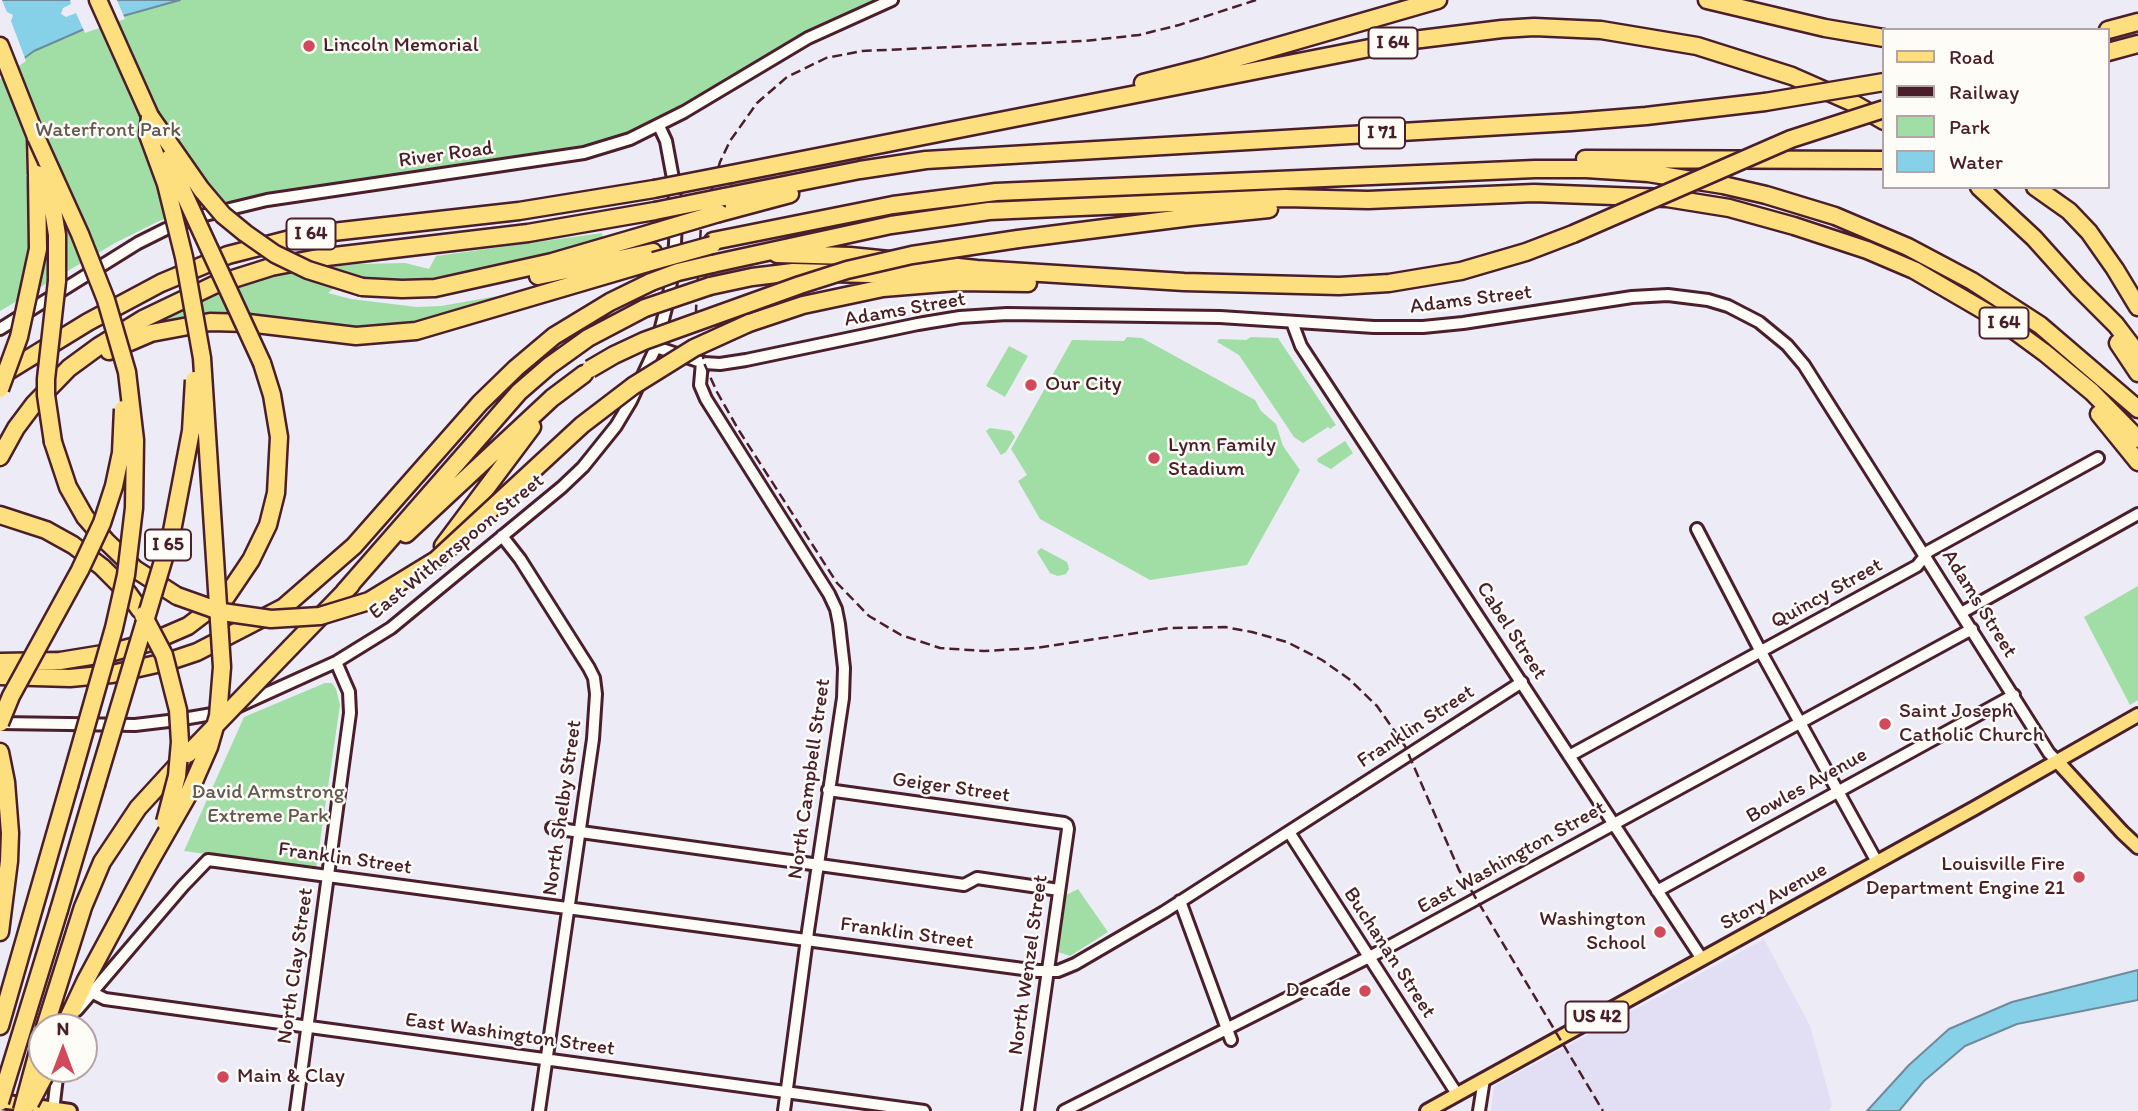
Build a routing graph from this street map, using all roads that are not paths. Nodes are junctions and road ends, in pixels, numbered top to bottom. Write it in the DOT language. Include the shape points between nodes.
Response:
graph roads {
  1 [pos="98,0"];
  2 [pos="892,0"];
  3 [pos="1437,0"];
  4 [pos="1707,0"];
  5 [pos="2132,24"];
  6 [pos="2110,30"];
  7 [pos="1882,38"];
  8 [pos="2136,45"];
  9 [pos="0,46"];
  10 [pos="2110,52"];
  11 [pos="1882,82"];
  12 [pos="1882,110"];
  13 [pos="150,116"];
  14 [pos="1882,120"];
  15 [pos="659,126"];
  16 [pos="36,137"];
  17 [pos="893,141"];
  18 [pos="998,154"];
  19 [pos="1882,160"];
  20 [pos="37,174"];
  21 [pos="1412,174"];
  22 [pos="1981,189"];
  23 [pos="2038,189"];
  24 [pos="1368,200"];
  25 [pos="1846,244"];
  26 [pos="757,253"];
  27 [pos="654,256"];
  28 [pos="1028,282"];
  29 [pos="1184,282"];
  30 [pos="362,287"];
  31 [pos="2078,287"];
  32 [pos="192,297"];
  33 [pos="2138,307"];
  34 [pos="1292,322"];
  35 [pos="0,329"];
  36 [pos="118,340"];
  37 [pos="656,347"];
  38 [pos="2138,354"];
  39 [pos="702,362"];
  40 [pos="587,372"];
  41 [pos="2138,373"];
  42 [pos="0,376"];
  43 [pos="0,389"];
  44 [pos="2138,409"];
  45 [pos="2138,439"];
  46 [pos="0,457"];
  47 [pos="2098,458"];
  48 [pos="2138,461"];
  49 [pos="0,472"];
  50 [pos="2138,514"];
  51 [pos="0,515"];
  52 [pos="1697,529"];
  53 [pos="502,536"];
  54 [pos="1925,556"];
  55 [pos="411,577"];
  56 [pos="344,592"];
  57 [pos="1961,613"];
  58 [pos="1972,629"];
  59 [pos="1761,652"];
  60 [pos="0,662"];
  61 [pos="336,662"];
  62 [pos="0,676"];
  63 [pos="1522,682"];
  64 [pos="2014,695"];
  65 [pos="2138,715"];
  66 [pos="0,723"];
  67 [pos="1800,723"];
  68 [pos="0,752"];
  69 [pos="1569,756"];
  70 [pos="2057,761"];
  71 [pos="828,790"];
  72 [pos="1837,792"];
  73 [pos="1067,825"];
  74 [pos="1613,825"];
  75 [pos="552,828"];
  76 [pos="1289,832"];
  77 [pos="579,833"];
  78 [pos="2138,847"];
  79 [pos="1877,862"];
  80 [pos="149,863"];
  81 [pos="818,866"];
  82 [pos="327,877"];
  83 [pos="1059,890"];
  84 [pos="1657,891"];
  85 [pos="1180,901"];
  86 [pos="568,908"];
  87 [pos="0,932"];
  88 [pos="807,940"];
  89 [pos="1369,958"];
  90 [pos="1702,959"];
  91 [pos="1048,971"];
  92 [pos="93,993"];
  93 [pos="49,1013"];
  94 [pos="71,1013"];
  95 [pos="75,1013"];
  96 [pos="308,1025"];
  97 [pos="0,1026"];
  98 [pos="1229,1035"];
  99 [pos="547,1059"];
  100 [pos="1483,1079"];
  101 [pos="31,1083"];
  102 [pos="39,1083"];
  103 [pos="57,1083"];
  104 [pos="787,1092"];
  105 [pos="1457,1094"];
  106 [pos="0,1102"];
  107 [pos="54,1110"];
  108 [pos="24,1111"];
  109 [pos="70,1111"];
  110 [pos="296,1111"];
  111 [pos="539,1111"];
  112 [pos="784,1111"];
  113 [pos="924,1111"];
  114 [pos="1028,1111"];
  115 [pos="1064,1111"];
  116 [pos="1427,1111"];
  117 [pos="1479,1111"];
  1 -- 13 [label="highway, I 65"];
  2 -- 15 [label="street, River Road" via="808,38"];
  3 -- 17 [label="highway" via="1202,68"];
  4 -- 7 [label="highway"];
  5 -- 6 [label="highway"];
  8 -- 10 [label="highway"];
  9 -- 16 [label="highway, I 65"];
  11 -- 18 [label="highway, I 71, bridge" via="1681,113 1571,122"];
  12 -- 29 [label="highway, bridge" via="1791,139 1573,234 1482,265 1388,283 1318,287"];
  13 -- 30 [label="highway, bridge" via="201,188 245,233 308,270"];
  13 -- 32 [label="highway, I 65, bridge" via="148,135 166,184"];
  13 -- 60 [label="highway, bridge" via="262,363 272,396 279,437 276,493 268,525 226,597 188,626 109,653 60,661"];
  14 -- 17 [label="highway, I 64" via="1822,88 1729,54 1633,34 1534,27 1405,41"];
  15 -- 35 [label="street, River Road" via="584,153 267,200 205,215 138,243"];
  15 -- 37 [label="street, East Witherspoon Street" via="674,184 676,222 674,264"];
  16 -- 20 [label="highway, bridge"];
  16 -- 36 [label="highway, I 65, bridge" via="94,267"];
  17 -- 42 [label="highway, I 64, bridge" via="654,190 519,211 306,235 228,254 112,309"];
  18 -- 30 [label="highway, bridge" via="857,178 459,283 435,288"];
  18 -- 46 [label="highway, bridge" via="893,164 528,233 271,267 174,303 69,368 34,404"];
  19 -- 21 [label="highway" via="1544,159 1473,163"];
  20 -- 43 [label="highway, bridge" via="38,249 19,337"];
  20 -- 55 [label="highway, bridge" via="51,197 57,235 57,281 46,379 53,442 68,487 106,541 135,569 177,596 238,616 304,618 353,607"];
  21 -- 27 [label="highway, bridge" via="970,194 893,205"];
  21 -- 44 [label="highway" via="1560,169 1648,173 1723,185 1823,212 1908,247 1972,281 2040,325"];
  22 -- 31 [label="highway"];
  23 -- 33 [label="highway" via="2089,232"];
  24 -- 25 [label="highway, I 64" via="1566,193 1651,196 1729,208"];
  24 -- 26 [label="highway, I 64" via="1285,198 989,211 891,225"];
  24 -- 40 [label="highway, bridge" via="1191,217 912,255 847,270 644,341"];
  25 -- 45 [label="highway, I 64" via="1914,270 2000,320 2086,387"];
  25 -- 48 [label="highway" via="1977,315 2029,351 2093,407"];
  26 -- 29 [label="highway"];
  26 -- 62 [label="highway, I 64, bridge" via="651,282 554,336 480,403 354,546 284,607 170,662 70,678"];
  27 -- 30 [label="highway" via="444,293"];
  27 -- 49 [label="highway" via="433,327 396,334 356,336 228,321 151,333 89,363 55,391 28,422"];
  28 -- 29 [label="highway"];
  28 -- 55 [label="highway, bridge" via="883,288 803,305 749,323 672,361 606,406 436,560"];
  28 -- 56 [label="highway, bridge" via="806,272 710,286 645,307 588,338 519,392"];
  31 -- 38 [label="highway"];
  31 -- 41 [label="highway"];
  32 -- 80 [label="highway, bridge" via="204,391 222,690 202,766"];
  32 -- 106 [label="highway, I 65, bridge" via="194,398 180,498"];
  34 -- 39 [label="street, Adams Street" via="1034,314 971,317 746,360"];
  34 -- 54 [label="street, Adams Street" via="1433,326 1656,295 1728,306 1768,329 1804,365"];
  34 -- 63 [label="street, Cabel Street" via="1301,346"];
  36 -- 66 [label="highway, bridge" via="123,427 110,503"];
  36 -- 97 [label="highway, I 65, bridge" via="127,372 135,440 131,541 119,607"];
  37 -- 39 [label="street, Adams Street"];
  37 -- 53 [label="street, East Witherspoon Street" via="631,401 601,444 562,487"];
  39 -- 71 [label="street, North Campbell Street" via="706,399 836,609 844,685"];
  40 -- 55 [label="highway, bridge" via="539,418 449,539"];
  40 -- 56 [label="highway" via="552,398"];
  47 -- 54 [label="street, Quincy Street"];
  50 -- 57 [label="street"];
  51 -- 80 [label="highway, bridge" via="46,530 88,556 128,593 151,627 177,701 180,758 174,794"];
  52 -- 59 [label="street"];
  53 -- 61 [label="street, East Witherspoon Street" via="391,628"];
  53 -- 77 [label="street, North Shelby Street" via="594,678 596,715"];
  54 -- 57 [label="street, Adams Street"];
  54 -- 59 [label="street, Quincy Street" via="1917,566"];
  56 -- 93 [label="highway, bridge" via="188,754 119,834 94,878"];
  57 -- 58 [label="street, Adams Street"];
  58 -- 64 [label="street, Adams Street"];
  58 -- 67 [label="street, East Washington Street"];
  59 -- 67 [label="street"];
  59 -- 69 [label="street, Quincy Street"];
  61 -- 66 [label="street, East Witherspoon Street" via="244,704 201,717 135,725"];
  61 -- 82 [label="street, North Clay Street" via="349,692 350,713"];
  63 -- 69 [label="street, Cabel Street"];
  63 -- 76 [label="street, Franklin Street"];
  64 -- 70 [label="street, Adams Street"];
  64 -- 72 [label="street, Bowles Avenue"];
  65 -- 70 [label="main road, Story Avenue / US 42"];
  67 -- 72 [label="street"];
  67 -- 74 [label="street, East Washington Street"];
  68 -- 87 [label="highway" via="10,833"];
  69 -- 74 [label="street, Cabel Street"];
  70 -- 78 [label="main road"];
  70 -- 79 [label="main road, Story Avenue / US 42"];
  71 -- 73 [label="street, Geiger Street"];
  71 -- 81 [label="street, North Campbell Street"];
  72 -- 79 [label="street"];
  72 -- 84 [label="street, Bowles Avenue"];
  73 -- 83 [label="street, North Wenzel Street"];
  74 -- 84 [label="street, Cabel Street"];
  74 -- 89 [label="street, East Washington Street"];
  75 -- 77 [label="street"];
  76 -- 85 [label="street, Franklin Street"];
  76 -- 89 [label="street, Buchanan Street"];
  77 -- 81 [label="street"];
  77 -- 86 [label="street, North Shelby Street"];
  79 -- 90 [label="main road, Story Avenue / US 42"];
  80 -- 94 [label="highway"];
  81 -- 83 [label="street" via="964,885 977,878"];
  81 -- 88 [label="street, North Campbell Street"];
  82 -- 86 [label="street, Franklin Street"];
  82 -- 92 [label="street, Franklin Street" via="208,860"];
  82 -- 96 [label="street, North Clay Street"];
  83 -- 91 [label="street, North Wenzel Street"];
  84 -- 90 [label="street, Cabel Street"];
  85 -- 91 [label="street, Franklin Street" via="1075,964"];
  85 -- 98 [label="street"];
  86 -- 88 [label="street, Franklin Street"];
  86 -- 99 [label="street, North Shelby Street"];
  88 -- 91 [label="street, Franklin Street"];
  88 -- 104 [label="street, North Campbell Street"];
  89 -- 98 [label="street, East Washington Street"];
  89 -- 105 [label="street, Buchanan Street"];
  90 -- 100 [label="main road, Story Avenue / US 42"];
  91 -- 114 [label="street, North Wenzel Street"];
  92 -- 95 [label="street"];
  92 -- 96 [label="street, East Washington Street" via="105,999"];
  96 -- 99 [label="street, East Washington Street"];
  96 -- 110 [label="street, North Clay Street"];
  98 -- 115 [label="street, East Washington Street"];
  99 -- 104 [label="street, East Washington Street"];
  99 -- 111 [label="street, North Shelby Street"];
  100 -- 105 [label="main road, Story Avenue / US 42"];
  100 -- 117 [label="street"];
  101 -- 108 [label="highway, bridge"];
  102 -- 108 [label="highway, bridge"];
  103 -- 107 [label="street"];
  104 -- 112 [label="street, North Campbell Street"];
  104 -- 113 [label="street, East Washington Street"];
  105 -- 116 [label="main road, Story Avenue / US 42"];
  106 -- 107 [label="main road"];
  107 -- 109 [label="main road"];
}
